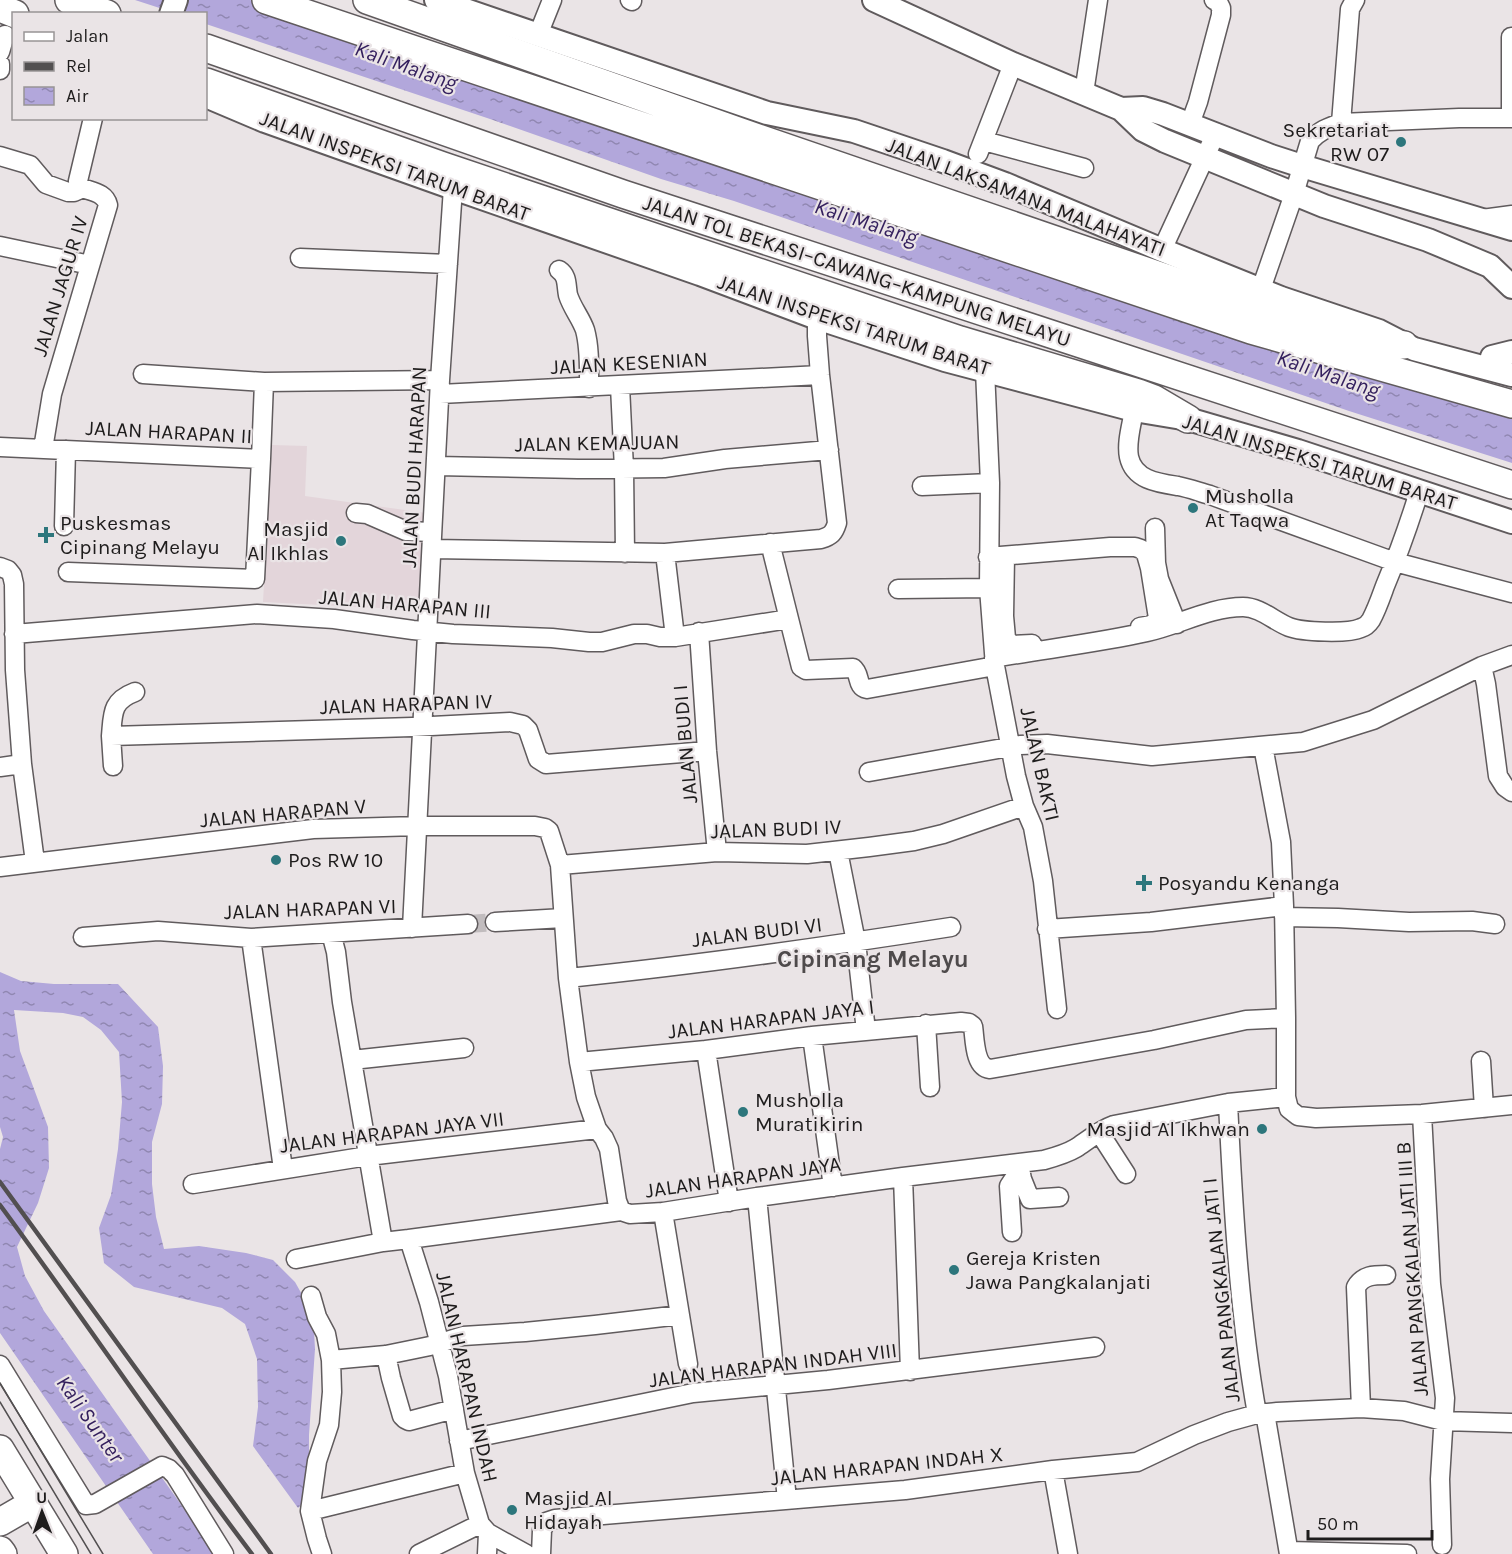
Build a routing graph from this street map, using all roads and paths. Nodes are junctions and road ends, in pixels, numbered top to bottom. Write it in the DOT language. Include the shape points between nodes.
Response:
graph roads {
  1 [pos="69,0"];
  2 [pos="266,0"];
  3 [pos="367,0"];
  4 [pos="436,0"];
  5 [pos="552,0"];
  6 [pos="874,0"];
  7 [pos="1098,0"];
  8 [pos="1214,0"];
  9 [pos="1354,0"];
  10 [pos="901,6"];
  11 [pos="0,8"];
  12 [pos="102,12"];
  13 [pos="7,34"];
  14 [pos="538,35"];
  15 [pos="1511,37"];
  16 [pos="207,48"];
  17 [pos="0,64"];
  18 [pos="1013,64"];
  19 [pos="0,70"];
  20 [pos="207,82"];
  21 [pos="1084,93"];
  22 [pos="207,96"];
  23 [pos="1121,109"];
  24 [pos="1511,118"];
  25 [pos="92,120"];
  26 [pos="1341,123"];
  27 [pos="1190,124"];
  28 [pos="1216,134"];
  29 [pos="0,156"];
  30 [pos="1205,157"];
  31 [pos="1302,166"];
  32 [pos="1083,168"];
  33 [pos="83,188"];
  34 [pos="453,188"];
  35 [pos="1294,194"];
  36 [pos="1512,215"];
  37 [pos="1480,219"];
  38 [pos="1512,229"];
  39 [pos="0,246"];
  40 [pos="1162,250"];
  41 [pos="300,258"];
  42 [pos="448,264"];
  43 [pos="90,266"];
  44 [pos="559,270"];
  45 [pos="1512,287"];
  46 [pos="1261,289"];
  47 [pos="817,318"];
  48 [pos="1404,345"];
  49 [pos="1506,356"];
  50 [pos="985,370"];
  51 [pos="143,374"];
  52 [pos="820,375"];
  53 [pos="1512,375"];
  54 [pos="264,382"];
  55 [pos="620,386"];
  56 [pos="440,387"];
  57 [pos="589,388"];
  58 [pos="1512,404"];
  59 [pos="1134,410"];
  60 [pos="1188,419"];
  61 [pos="0,447"];
  62 [pos="43,449"];
  63 [pos="66,450"];
  64 [pos="829,450"];
  65 [pos="261,459"];
  66 [pos="437,466"];
  67 [pos="624,469"];
  68 [pos="990,483"];
  69 [pos="1512,485"];
  70 [pos="922,486"];
  71 [pos="1419,492"];
  72 [pos="356,513"];
  73 [pos="1512,522"];
  74 [pos="64,526"];
  75 [pos="1155,528"];
  76 [pos="432,541"];
  77 [pos="770,543"];
  78 [pos="625,553"];
  79 [pos="665,553"];
  80 [pos="997,556"];
  81 [pos="1395,562"];
  82 [pos="0,567"];
  83 [pos="68,572"];
  84 [pos="989,588"];
  85 [pos="898,589"];
  86 [pos="1512,594"];
  87 [pos="789,620"];
  88 [pos="1177,624"];
  89 [pos="428,631"];
  90 [pos="699,632"];
  91 [pos="14,634"];
  92 [pos="675,637"];
  93 [pos="1512,655"];
  94 [pos="995,662"];
  95 [pos="1482,666"];
  96 [pos="7,671"];
  97 [pos="135,692"];
  98 [pos="423,726"];
  99 [pos="111,736"];
  100 [pos="1263,746"];
  101 [pos="1011,747"];
  102 [pos="708,751"];
  103 [pos="22,764"];
  104 [pos="113,766"];
  105 [pos="0,767"];
  106 [pos="869,772"];
  107 [pos="1512,792"];
  108 [pos="1024,806"];
  109 [pos="418,826"];
  110 [pos="535,826"];
  111 [pos="838,851"];
  112 [pos="717,852"];
  113 [pos="35,862"];
  114 [pos="560,865"];
  115 [pos="0,867"];
  116 [pos="1284,912"];
  117 [pos="564,918"];
  118 [pos="495,922"];
  119 [pos="468,924"];
  120 [pos="1495,924"];
  121 [pos="951,927"];
  122 [pos="412,928"];
  123 [pos="1047,929"];
  124 [pos="331,933"];
  125 [pos="82,937"];
  126 [pos="251,938"];
  127 [pos="856,942"];
  128 [pos="568,978"];
  129 [pos="1057,1009"];
  130 [pos="1286,1018"];
  131 [pos="926,1024"];
  132 [pos="866,1031"];
  133 [pos="812,1036"];
  134 [pos="464,1048"];
  135 [pos="706,1050"];
  136 [pos="352,1060"];
  137 [pos="1481,1061"];
  138 [pos="579,1062"];
  139 [pos="930,1087"];
  140 [pos="1286,1097"];
  141 [pos="1228,1103"];
  142 [pos="1512,1105"];
  143 [pos="1484,1108"];
  144 [pos="1422,1114"];
  145 [pos="597,1130"];
  146 [pos="1099,1132"];
  147 [pos="368,1156"];
  148 [pos="283,1169"];
  149 [pos="1021,1171"];
  150 [pos="1126,1174"];
  151 [pos="903,1177"];
  152 [pos="193,1184"];
  153 [pos="833,1187"];
  154 [pos="757,1197"];
  155 [pos="1059,1197"];
  156 [pos="729,1202"];
  157 [pos="621,1211"];
  158 [pos="663,1212"];
  159 [pos="1012,1232"];
  160 [pos="409,1239"];
  161 [pos="383,1242"];
  162 [pos="296,1259"];
  163 [pos="1386,1275"];
  164 [pos="311,1296"];
  165 [pos="680,1315"];
  166 [pos="438,1343"];
  167 [pos="1095,1347"];
  168 [pos="386,1355"];
  169 [pos="331,1360"];
  170 [pos="688,1364"];
  171 [pos="0,1365"];
  172 [pos="910,1371"];
  173 [pos="776,1386"];
  174 [pos="1361,1408"];
  175 [pos="454,1409"];
  176 [pos="1261,1414"];
  177 [pos="1443,1421"];
  178 [pos="1512,1423"];
  179 [pos="459,1441"];
  180 [pos="0,1449"];
  181 [pos="1053,1470"];
  182 [pos="465,1473"];
  183 [pos="787,1500"];
  184 [pos="33,1503"];
  185 [pos="310,1511"];
  186 [pos="0,1522"];
  187 [pos="484,1528"];
  188 [pos="1442,1545"];
  189 [pos="0,1550"];
  190 [pos="1289,1552"];
  191 [pos="3,1554"];
  192 [pos="64,1554"];
  193 [pos="224,1554"];
  194 [pos="322,1554"];
  195 [pos="419,1554"];
  196 [pos="487,1554"];
  197 [pos="526,1554"];
  198 [pos="541,1554"];
  199 [pos="1068,1554"];
  200 [pos="1407,1554"];
  1 -- 12 [label="highway"];
  2 -- 58 [label="highway" via="1251,330"];
  3 -- 48 [label="highway" via="1236,302 1371,341"];
  4 -- 14 [label="main road, JALAN LAKSAMANA MALAHAYATI"];
  5 -- 14 [label="street"];
  6 -- 10 [label="main road"];
  7 -- 21 [label="street"];
  8 -- 27 [label="street" via="1221,15"];
  9 -- 26 [label="street" via="1350,9"];
  10 -- 18 [label="main road"];
  11 -- 13 [label="highway"];
  14 -- 40 [label="main road, JALAN LAKSAMANA MALAHAYATI" via="767,113 854,131 943,161"];
  15 -- 24 [label="street"];
  16 -- 69 [label="highway, JALAN TOL BEKASI–CAWANG–KAMPUNG MELAYU" via="623,194"];
  17 -- 19 [label="street"];
  18 -- 21 [label="main road"];
  18 -- 32 [label="street" via="981,147"];
  20 -- 60 [label="highway" via="960,340 1138,393"];
  21 -- 23 [label="main road"];
  22 -- 34 [label="main road, JALAN INSPEKSI TARUM BARAT"];
  23 -- 27 [label="main road" via="1143,108"];
  23 -- 30 [label="main road" via="1143,130"];
  24 -- 26 [label="street"];
  25 -- 33 [label="street, JALAN JAGUR IV" via="78,178"];
  26 -- 31 [label="street" via="1326,128 1310,141"];
  27 -- 28 [label="main road"];
  28 -- 30 [label="street"];
  28 -- 31 [label="main road"];
  29 -- 33 [label="street" via="30,165 46,184 68,192"];
  30 -- 35 [label="main road"];
  30 -- 40 [label="street"];
  31 -- 35 [label="street"];
  31 -- 37 [label="main road"];
  33 -- 43 [label="street, JALAN JAGUR IV" via="107,201"];
  34 -- 42 [label="street, JALAN BUDI HARAPAN"];
  34 -- 47 [label="main road, JALAN INSPEKSI TARUM BARAT"];
  35 -- 45 [label="main road" via="1428,240 1490,266"];
  35 -- 46 [label="street"];
  36 -- 37 [label="street"];
  37 -- 38 [label="main road"];
  39 -- 43 [label="street"];
  40 -- 46 [label="main road, JALAN LAKSAMANA MALAHAYATI"];
  41 -- 42 [label="street"];
  42 -- 56 [label="street, JALAN BUDI HARAPAN"];
  43 -- 62 [label="street, JALAN JAGUR IV" via="52,394"];
  44 -- 57 [label="street" via="564,273 570,301 585,330"];
  46 -- 48 [label="main road, JALAN LAKSAMANA MALAHAYATI" via="1379,331"];
  47 -- 50 [label="main road, JALAN INSPEKSI TARUM BARAT"];
  47 -- 52 [label="street"];
  48 -- 49 [label="main road, JALAN LAKSAMANA MALAHAYATI"];
  48 -- 53 [label="main road, JALAN LAKSAMANA MALAHAYATI"];
  50 -- 59 [label="main road, JALAN INSPEKSI TARUM BARAT"];
  50 -- 68 [label="street, JALAN BAKTI"];
  51 -- 54 [label="street"];
  52 -- 55 [label="street, JALAN KESENIAN"];
  52 -- 64 [label="street"];
  54 -- 56 [label="street"];
  54 -- 65 [label="street, JALAN HARAPAN II"];
  55 -- 57 [label="street, JALAN KESENIAN"];
  55 -- 67 [label="street"];
  56 -- 57 [label="street, JALAN KESENIAN"];
  56 -- 66 [label="street, JALAN BUDI HARAPAN"];
  59 -- 60 [label="main road, JALAN INSPEKSI TARUM BARAT"];
  59 -- 81 [label="street" via="1129,457 1136,471 1146,479 1210,495"];
  60 -- 71 [label="main road, JALAN INSPEKSI TARUM BARAT"];
  61 -- 62 [label="street, JALAN HARAPAN II"];
  62 -- 63 [label="street, JALAN HARAPAN II"];
  63 -- 65 [label="street, JALAN HARAPAN II"];
  63 -- 74 [label="street"];
  64 -- 67 [label="street, JALAN KEMAJUAN"];
  64 -- 77 [label="street" via="837,523 834,532 821,539"];
  65 -- 83 [label="street" via="255,579"];
  66 -- 67 [label="street, JALAN KEMAJUAN"];
  66 -- 76 [label="street, JALAN BUDI HARAPAN"];
  67 -- 78 [label="street"];
  68 -- 70 [label="street"];
  68 -- 80 [label="street, JALAN BAKTI"];
  71 -- 73 [label="main road, JALAN INSPEKSI TARUM BARAT"];
  71 -- 81 [label="street"];
  72 -- 76 [label="street"];
  75 -- 88 [label="street" via="1159,579"];
  76 -- 78 [label="street"];
  76 -- 89 [label="street, JALAN BUDI HARAPAN"];
  77 -- 79 [label="street"];
  77 -- 87 [label="street"];
  78 -- 79 [label="street"];
  79 -- 92 [label="street"];
  80 -- 80 [label="street" via="1110,547 1141,549 1150,568 1158,618 1152,625 1101,635 1011,645 1006,638"];
  80 -- 84 [label="street, JALAN BAKTI"];
  81 -- 86 [label="street"];
  81 -- 88 [label="street" via="1370,622 1360,629 1303,630 1245,607"];
  82 -- 91 [label="street" via="8,570 14,584"];
  84 -- 85 [label="street"];
  84 -- 94 [label="street, JALAN BAKTI"];
  87 -- 90 [label="street, JALAN HARAPAN III"];
  87 -- 94 [label="street" via="801,667 812,671 855,669 863,689"];
  88 -- 94 [label="street"];
  89 -- 91 [label="street, JALAN HARAPAN III" via="257,614"];
  89 -- 92 [label="street, JALAN HARAPAN III" via="589,642 634,634"];
  89 -- 98 [label="street, JALAN BUDI HARAPAN"];
  90 -- 92 [label="street, JALAN HARAPAN III"];
  90 -- 102 [label="street, JALAN BUDI I"];
  91 -- 96 [label="street"];
  93 -- 95 [label="street"];
  94 -- 101 [label="street, JALAN BAKTI"];
  95 -- 100 [label="street" via="1373,720 1303,742"];
  95 -- 107 [label="street" via="1498,776"];
  96 -- 103 [label="street"];
  97 -- 99 [label="street" via="118,702"];
  98 -- 99 [label="street, JALAN HARAPAN IV"];
  98 -- 102 [label="street, JALAN HARAPAN IV" via="510,722 523,725 538,759 546,764"];
  98 -- 109 [label="street, JALAN BUDI HARAPAN"];
  99 -- 104 [label="street"];
  100 -- 101 [label="street" via="1152,756 1047,744"];
  100 -- 116 [label="street" via="1281,842"];
  101 -- 106 [label="street"];
  101 -- 108 [label="street, JALAN BAKTI"];
  102 -- 112 [label="street, JALAN BUDI I"];
  103 -- 105 [label="street"];
  103 -- 113 [label="street"];
  108 -- 111 [label="street, JALAN BUDI IV" via="943,834"];
  108 -- 123 [label="street, JALAN BAKTI" via="1043,881"];
  109 -- 110 [label="street, JALAN HARAPAN V"];
  109 -- 113 [label="street, JALAN HARAPAN V" via="313,829"];
  109 -- 122 [label="street, JALAN BUDI HARAPAN"];
  110 -- 114 [label="street, JALAN HARAPAN JAYA" via="549,831"];
  111 -- 112 [label="street, JALAN BUDI IV"];
  111 -- 127 [label="street"];
  112 -- 114 [label="street, JALAN BUDI IV"];
  113 -- 115 [label="street, JALAN HARAPAN V"];
  114 -- 117 [label="street, JALAN HARAPAN JAYA"];
  116 -- 120 [label="street"];
  116 -- 123 [label="street"];
  116 -- 130 [label="street"];
  117 -- 118 [label="street"];
  117 -- 128 [label="street, JALAN HARAPAN JAYA"];
  119 -- 122 [label="street, JALAN HARAPAN VI"];
  121 -- 127 [label="street, JALAN BUDI VI"];
  122 -- 124 [label="street, JALAN HARAPAN VI"];
  123 -- 129 [label="street, JALAN BAKTI"];
  124 -- 126 [label="street, JALAN HARAPAN VI"];
  124 -- 136 [label="street"];
  125 -- 126 [label="street, JALAN HARAPAN VI" via="158,931"];
  126 -- 148 [label="street"];
  127 -- 128 [label="street, JALAN BUDI VI"];
  127 -- 132 [label="street"];
  128 -- 138 [label="street, JALAN HARAPAN JAYA"];
  130 -- 131 [label="street, JALAN HARAPAN JAYA I" via="1246,1020 990,1069 980,1063 973,1026 969,1023"];
  130 -- 140 [label="street"];
  131 -- 132 [label="street, JALAN HARAPAN JAYA I"];
  131 -- 139 [label="street"];
  132 -- 133 [label="street, JALAN HARAPAN JAYA I"];
  133 -- 135 [label="street, JALAN HARAPAN JAYA I"];
  133 -- 153 [label="street"];
  134 -- 136 [label="street"];
  135 -- 138 [label="street, JALAN HARAPAN JAYA I"];
  135 -- 156 [label="street"];
  136 -- 147 [label="street"];
  137 -- 143 [label="street"];
  138 -- 145 [label="street, JALAN HARAPAN JAYA"];
  140 -- 141 [label="street"];
  140 -- 144 [label="street" via="1289,1109 1298,1116"];
  141 -- 146 [label="street, JALAN HARAPAN JAYA" via="1114,1125"];
  141 -- 176 [label="street, JALAN PANGKALAN JATI I" via="1241,1299"];
  142 -- 143 [label="street"];
  143 -- 144 [label="street"];
  144 -- 177 [label="street, JALAN PANGKALAN JATI III B" via="1431,1284 1445,1398"];
  145 -- 147 [label="street, JALAN HARAPAN JAYA VII"];
  145 -- 157 [label="street, JALAN HARAPAN JAYA" via="609,1149"];
  146 -- 149 [label="street, JALAN HARAPAN JAYA" via="1074,1149"];
  146 -- 150 [label="street"];
  147 -- 148 [label="street, JALAN HARAPAN JAYA VII"];
  147 -- 161 [label="street"];
  148 -- 152 [label="street, JALAN HARAPAN JAYA VII"];
  149 -- 151 [label="street, JALAN HARAPAN JAYA"];
  149 -- 155 [label="street" via="1028,1198"];
  149 -- 159 [label="street" via="1009,1186"];
  151 -- 153 [label="street, JALAN HARAPAN JAYA"];
  151 -- 172 [label="street"];
  153 -- 154 [label="street, JALAN HARAPAN JAYA"];
  154 -- 156 [label="street, JALAN HARAPAN JAYA"];
  154 -- 173 [label="street"];
  156 -- 158 [label="street, JALAN HARAPAN JAYA"];
  157 -- 158 [label="street, JALAN HARAPAN JAYA"];
  157 -- 160 [label="street"];
  158 -- 165 [label="street"];
  160 -- 161 [label="street"];
  160 -- 166 [label="street, JALAN HARAPAN INDAH"];
  161 -- 162 [label="street"];
  163 -- 174 [label="street" via="1366,1277 1356,1287"];
  164 -- 169 [label="street"];
  165 -- 166 [label="street" via="463,1336"];
  165 -- 170 [label="street"];
  166 -- 168 [label="street"];
  166 -- 175 [label="street, JALAN HARAPAN INDAH"];
  167 -- 172 [label="street, JALAN HARAPAN INDAH VIII"];
  168 -- 169 [label="street"];
  168 -- 175 [label="street" via="405,1419"];
  169 -- 185 [label="street" via="329,1425 317,1461"];
  171 -- 193 [label="street" via="84,1502 95,1504 162,1466 175,1475"];
  172 -- 173 [label="street, JALAN HARAPAN INDAH VIII"];
  173 -- 179 [label="street, JALAN HARAPAN INDAH VIII" via="693,1394"];
  173 -- 183 [label="street"];
  174 -- 176 [label="street, JALAN HARAPAN INDAH X"];
  174 -- 177 [label="street, JALAN HARAPAN INDAH X" via="1404,1411"];
  175 -- 179 [label="street, JALAN HARAPAN INDAH"];
  176 -- 181 [label="street, JALAN HARAPAN INDAH X" via="1194,1435 1137,1462"];
  176 -- 190 [label="street, JALAN PANGKALAN JATI I"];
  177 -- 178 [label="street, JALAN HARAPAN INDAH X"];
  177 -- 188 [label="street, JALAN PANGKALAN JATI III B"];
  179 -- 182 [label="street, JALAN HARAPAN INDAH"];
  180 -- 184 [label="highway"];
  181 -- 183 [label="street, JALAN HARAPAN INDAH X" via="904,1490"];
  181 -- 199 [label="street"];
  182 -- 185 [label="street"];
  182 -- 187 [label="street, JALAN HARAPAN INDAH"];
  183 -- 198 [label="street, JALAN HARAPAN INDAH X" via="555,1520 546,1522 542,1530"];
  184 -- 186 [label="highway"];
  184 -- 192 [label="highway"];
  185 -- 194 [label="street"];
  187 -- 195 [label="street"];
  187 -- 196 [label="street, JALAN HARAPAN INDAH"];
  187 -- 197 [label="street"];
  189 -- 191 [label="highway"];
  190 -- 200 [label="street"];
}
